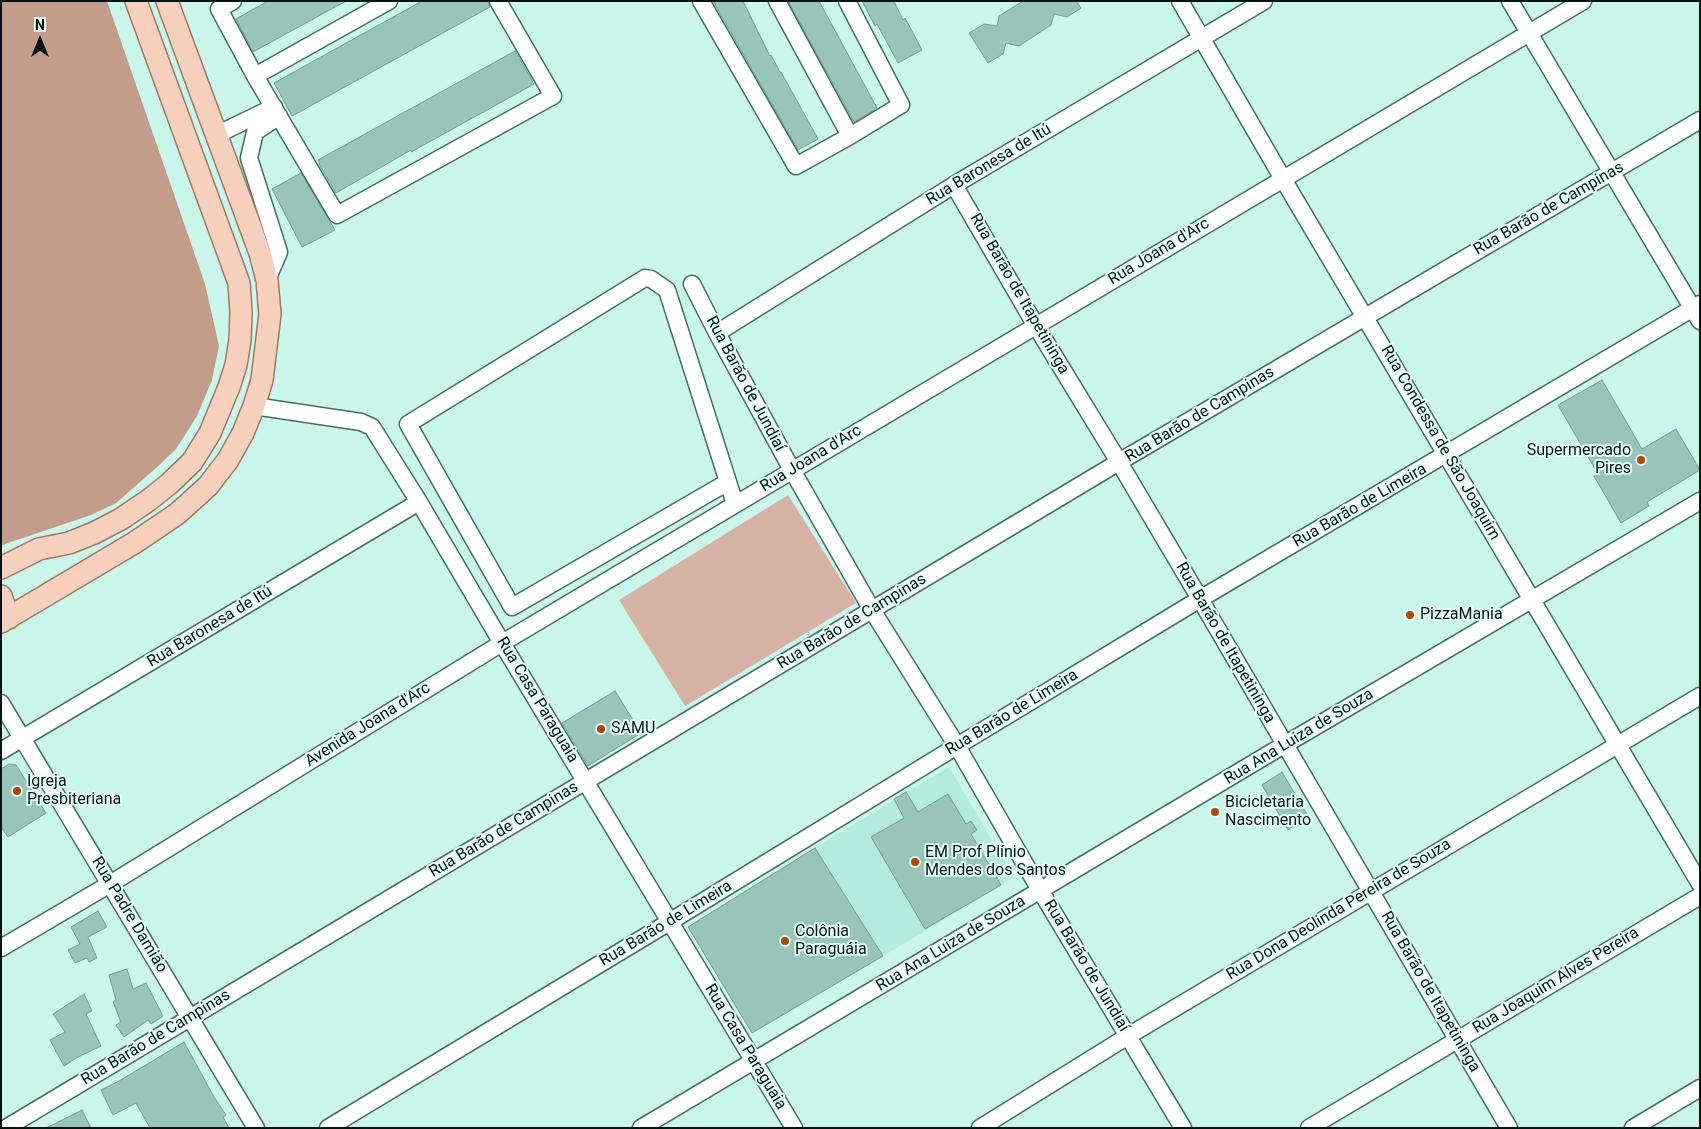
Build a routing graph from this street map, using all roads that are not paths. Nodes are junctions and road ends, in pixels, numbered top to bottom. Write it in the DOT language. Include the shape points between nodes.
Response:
graph roads {
  1 [pos="136,1"];
  2 [pos="167,1"];
  3 [pos="233,1"];
  4 [pos="389,1"];
  5 [pos="498,1"];
  6 [pos="701,1"];
  7 [pos="778,1"];
  8 [pos="847,1"];
  9 [pos="1180,1"];
  10 [pos="1264,1"];
  11 [pos="1510,1"];
  12 [pos="1584,1"];
  13 [pos="1529,33"];
  14 [pos="1202,38"];
  15 [pos="255,76"];
  16 [pos="199,88"];
  17 [pos="172,98"];
  18 [pos="277,112"];
  19 [pos="1700,120"];
  20 [pos="216,136"];
  21 [pos="850,136"];
  22 [pos="1612,172"];
  23 [pos="1283,179"];
  24 [pos="954,185"];
  25 [pos="267,280"];
  26 [pos="692,284"];
  27 [pos="1697,312"];
  28 [pos="1366,317"];
  29 [pos="1036,326"];
  30 [pos="717,333"];
  31 [pos="254,406"];
  32 [pos="1446,455"];
  33 [pos="1119,462"];
  34 [pos="792,470"];
  35 [pos="728,482"];
  36 [pos="1700,501"];
  37 [pos="418,502"];
  38 [pos="735,504"];
  39 [pos="1,568"];
  40 [pos="1,596"];
  41 [pos="1200,600"];
  42 [pos="1532,600"];
  43 [pos="872,610"];
  44 [pos="5,620"];
  45 [pos="502,643"];
  46 [pos="1700,696"];
  47 [pos="1,703"];
  48 [pos="22,739"];
  49 [pos="1284,745"];
  50 [pos="1618,745"];
  51 [pos="957,746"];
  52 [pos="1,752"];
  53 [pos="586,781"];
  54 [pos="110,884"];
  55 [pos="1700,884"];
  56 [pos="1040,890"];
  57 [pos="1371,891"];
  58 [pos="1700,896"];
  59 [pos="670,922"];
  60 [pos="1,948"];
  61 [pos="190,1018"];
  62 [pos="1128,1036"];
  63 [pos="1458,1039"];
  64 [pos="753,1061"];
  65 [pos="1700,1088"];
  66 [pos="6,1128"];
  67 [pos="256,1128"];
  68 [pos="328,1128"];
  69 [pos="641,1128"];
  70 [pos="794,1128"];
  71 [pos="980,1128"];
  72 [pos="1183,1128"];
  73 [pos="1309,1128"];
  74 [pos="1509,1128"];
  75 [pos="1633,1128"];
  1 -- 17 [label="main road"];
  2 -- 16 [label="main road"];
  3 -- 15 [label="street" via="218,9"];
  4 -- 15 [label="street"];
  5 -- 18 [label="street" via="553,96 337,215"];
  6 -- 21 [label="street" via="796,166"];
  7 -- 21 [label="street"];
  8 -- 21 [label="street" via="901,105"];
  9 -- 14 [label="street, Rua Condessa de São Joaquim"];
  10 -- 14 [label="street, Rua Baronesa de Itú"];
  11 -- 13 [label="street"];
  12 -- 13 [label="street, Rua Joana d'Arc"];
  13 -- 22 [label="street"];
  13 -- 23 [label="street, Rua Joana d'Arc"];
  14 -- 23 [label="street, Rua Condessa de São Joaquim"];
  14 -- 24 [label="street, Rua Baronesa de Itú"];
  15 -- 18 [label="street"];
  16 -- 17 [label="main road"];
  16 -- 20 [label="main road"];
  17 -- 39 [label="main road" via="240,283 240,340 229,388 210,433 192,462 149,500 94,533 69,543 39,549"];
  18 -- 20 [label="street"];
  18 -- 25 [label="street" via="255,132 249,158 279,252"];
  19 -- 22 [label="street, Rua Barão de Campinas"];
  20 -- 25 [label="main road"];
  22 -- 27 [label="street"];
  22 -- 28 [label="street, Rua Barão de Campinas"];
  23 -- 28 [label="street, Rua Condessa de São Joaquim"];
  23 -- 29 [label="street, Rua Joana d'Arc"];
  24 -- 29 [label="street, Rua Barão de Itapetininga"];
  24 -- 30 [label="street, Rua Baronesa de Itú"];
  25 -- 31 [label="main road" via="270,314 267,345"];
  26 -- 30 [label="street, Rua Barão de Jundiaí"];
  27 -- 32 [label="street, Rua Barão de Limeira"];
  28 -- 32 [label="street, Rua Condessa de São Joaquim"];
  28 -- 33 [label="street, Rua Barão de Campinas"];
  29 -- 33 [label="street, Rua Barão de Itapetininga"];
  29 -- 34 [label="street, Rua Joana d'Arc"];
  30 -- 34 [label="street, Rua Barão de Jundiaí"];
  31 -- 37 [label="street, Rua Casa Paraguaia" via="361,422 372,428"];
  31 -- 44 [label="main road" via="244,433 228,460 208,486 177,514"];
  32 -- 41 [label="street, Rua Barão de Limeira"];
  32 -- 42 [label="street, Rua Condessa de São Joaquim"];
  33 -- 41 [label="street, Rua Barão de Itapetininga"];
  33 -- 43 [label="street, Rua Barão de Campinas"];
  34 -- 38 [label="street, Rua Joana d'Arc"];
  34 -- 43 [label="street, Rua Barão de Jundiaí"];
  35 -- 35 [label="street" via="667,290 651,279 645,278 408,424 512,607"];
  35 -- 38 [label="street"];
  36 -- 42 [label="street, Rua Ana Luiza de Souza"];
  37 -- 45 [label="street, Rua Casa Paraguaia"];
  37 -- 48 [label="street, Rua Baronesa de Itú"];
  38 -- 45 [label="street, Avenida Joana d'Arc"];
  40 -- 44 [label="main road"];
  41 -- 49 [label="street, Rua Barão de Itapetininga"];
  41 -- 51 [label="street, Rua Barão de Limeira"];
  42 -- 49 [label="street, Rua Ana Luiza de Souza"];
  42 -- 50 [label="street, Rua Condessa de São Joaquim"];
  43 -- 51 [label="street, Rua Barão de Jundiaí"];
  43 -- 53 [label="street, Rua Barão de Campinas"];
  45 -- 53 [label="street, Rua Casa Paraguaia"];
  45 -- 54 [label="street, Avenida Joana d'Arc"];
  46 -- 50 [label="street, Rua Dona Deolinda Pereira de Souza"];
  47 -- 48 [label="street, Rua Padre Damião"];
  48 -- 52 [label="street, Rua Baronesa de Itú"];
  48 -- 54 [label="street, Rua Padre Damião"];
  49 -- 56 [label="street, Rua Ana Luiza de Souza"];
  49 -- 57 [label="street, Rua Barão de Itapetininga"];
  50 -- 55 [label="street, Rua Condessa de São Joaquim"];
  50 -- 57 [label="street, Rua Dona Deolinda Pereira de Souza"];
  51 -- 56 [label="street, Rua Barão de Jundiaí"];
  51 -- 59 [label="street, Rua Barão de Limeira"];
  53 -- 59 [label="street, Rua Casa Paraguaia"];
  53 -- 61 [label="street, Rua Barão de Campinas"];
  54 -- 60 [label="street, Avenida Joana d'Arc"];
  54 -- 61 [label="street, Rua Padre Damião"];
  56 -- 62 [label="street, Rua Barão de Jundiaí"];
  56 -- 64 [label="street, Rua Ana Luiza de Souza"];
  57 -- 62 [label="street, Rua Dona Deolinda Pereira de Souza"];
  57 -- 63 [label="street, Rua Barão de Itapetininga"];
  58 -- 63 [label="street, Rua Joaquim Alves Pereira"];
  59 -- 64 [label="street, Rua Casa Paraguaia"];
  59 -- 68 [label="street, Rua Barão de Limeira"];
  61 -- 66 [label="street, Rua Barão de Campinas"];
  61 -- 67 [label="street, Rua Padre Damião"];
  62 -- 71 [label="street, Rua Dona Deolinda Pereira de Souza"];
  62 -- 72 [label="street, Rua Barão de Jundiaí"];
  63 -- 73 [label="street, Rua Joaquim Alves Pereira"];
  63 -- 74 [label="street, Rua Barão de Itapetininga"];
  64 -- 69 [label="street, Rua Ana Luiza de Souza"];
  64 -- 70 [label="street, Rua Casa Paraguaia"];
  65 -- 75 [label="street"];
}
